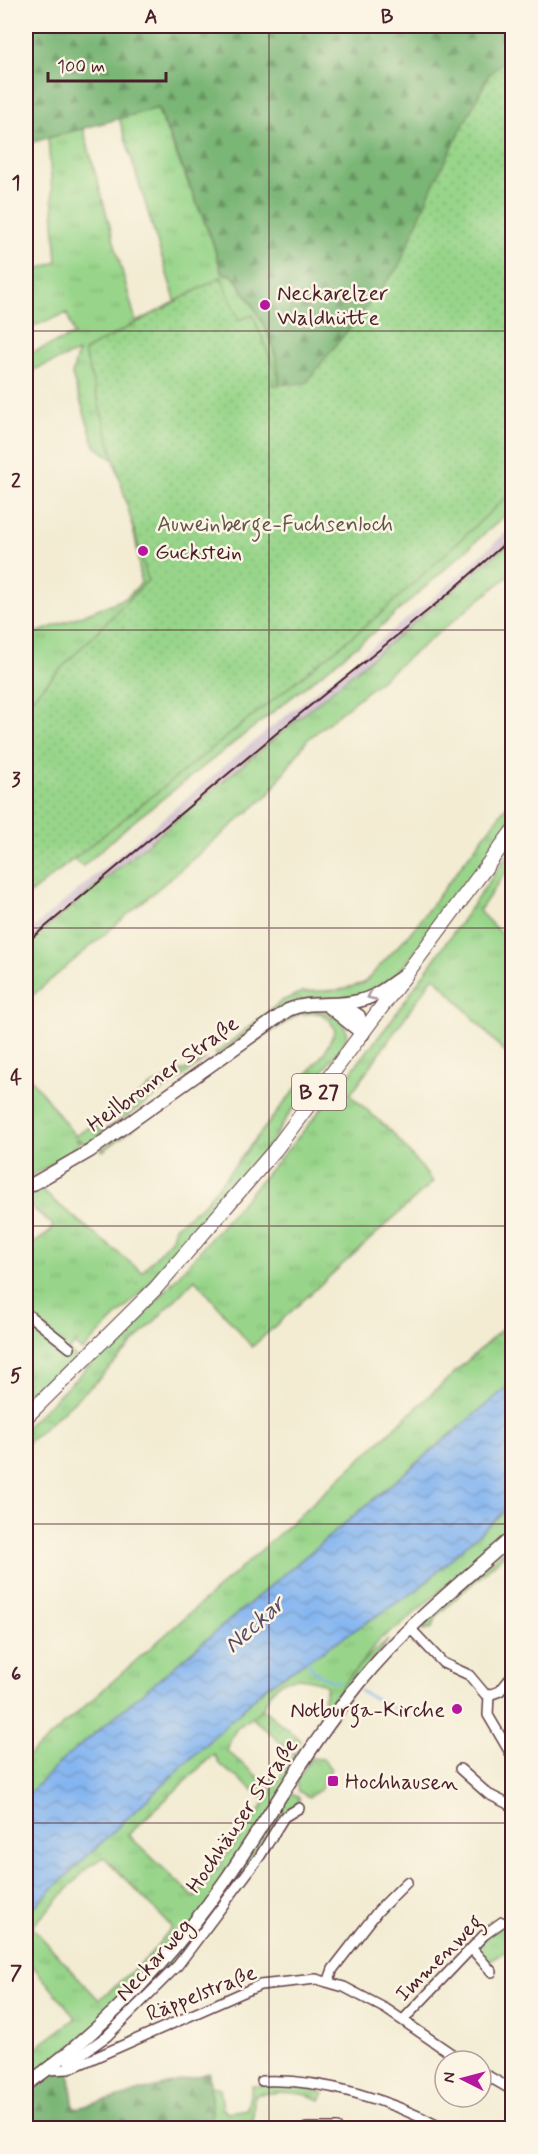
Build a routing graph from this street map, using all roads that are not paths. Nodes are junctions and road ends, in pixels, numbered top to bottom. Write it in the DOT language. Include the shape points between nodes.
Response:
graph roads {
  1 [pos="513,832"];
  2 [pos="409,972"];
  3 [pos="340,1004"];
  4 [pos="327,1005"];
  5 [pos="363,1034"];
  6 [pos="26,1188"];
  7 [pos="26,1313"];
  8 [pos="70,1347"];
  9 [pos="26,1417"];
  10 [pos="513,1537"];
  11 [pos="410,1628"];
  12 [pos="513,1676"];
  13 [pos="489,1695"];
  14 [pos="513,1756"];
  15 [pos="460,1769"];
  16 [pos="513,1806"];
  17 [pos="299,1808"];
  18 [pos="407,1882"];
  19 [pos="502,1922"];
  20 [pos="472,1949"];
  21 [pos="492,1972"];
  22 [pos="329,1980"];
  23 [pos="403,2020"];
  24 [pos="445,2049"];
  25 [pos="69,2069"];
  26 [pos="46,2070"];
  27 [pos="493,2079"];
  28 [pos="262,2080"];
  29 [pos="26,2085"];
  30 [pos="513,2090"];
  31 [pos="306,2128"];
  32 [pos="338,2128"];
  33 [pos="442,2128"];
  1 -- 2 [label="main road, B 27"];
  2 -- 3 [label="main road, Heilbronner Straße, one-way" via="374,996"];
  2 -- 5 [label="main road, B 27"];
  3 -- 4 [label="main road, Heilbronner Straße"];
  3 -- 5 [label="main road" via="359,1016"];
  4 -- 5 [label="main road"];
  4 -- 6 [label="main road, Heilbronner Straße" via="311,1003 288,1010 90,1151"];
  5 -- 9 [label="main road, B 27" via="274,1150 176,1266"];
  7 -- 8 [label="street"];
  10 -- 11 [label="main road, Hochhäuser Straße"];
  11 -- 13 [label="street" via="443,1663 470,1675"];
  11 -- 26 [label="main road, Hochhäuser Straße" via="361,1681 312,1746 225,1881 184,1934 119,2006"];
  12 -- 13 [label="street" via="500,1691"];
  13 -- 14 [label="street" via="488,1715"];
  15 -- 16 [label="street" via="488,1794"];
  17 -- 25 [label="street, Neckarweg" via="284,1817 242,1881 178,1965 107,2036 69,2063"];
  18 -- 22 [label="street" via="378,1911 333,1969"];
  19 -- 20 [label="street, Immenweg"];
  20 -- 21 [label="street"];
  20 -- 23 [label="street, Immenweg"];
  22 -- 23 [label="street, Räppelstraße"];
  22 -- 25 [label="street, Räppelstraße" via="260,1985"];
  23 -- 24 [label="street, Räppelstraße"];
  25 -- 26 [label="street, Räppelstraße"];
  26 -- 29 [label="main road, Hochhäuser Straße"];
  27 -- 30 [label="street"];
  28 -- 33 [label="street" via="342,2091 398,2107"];
  31 -- 32 [label="street"];
}
